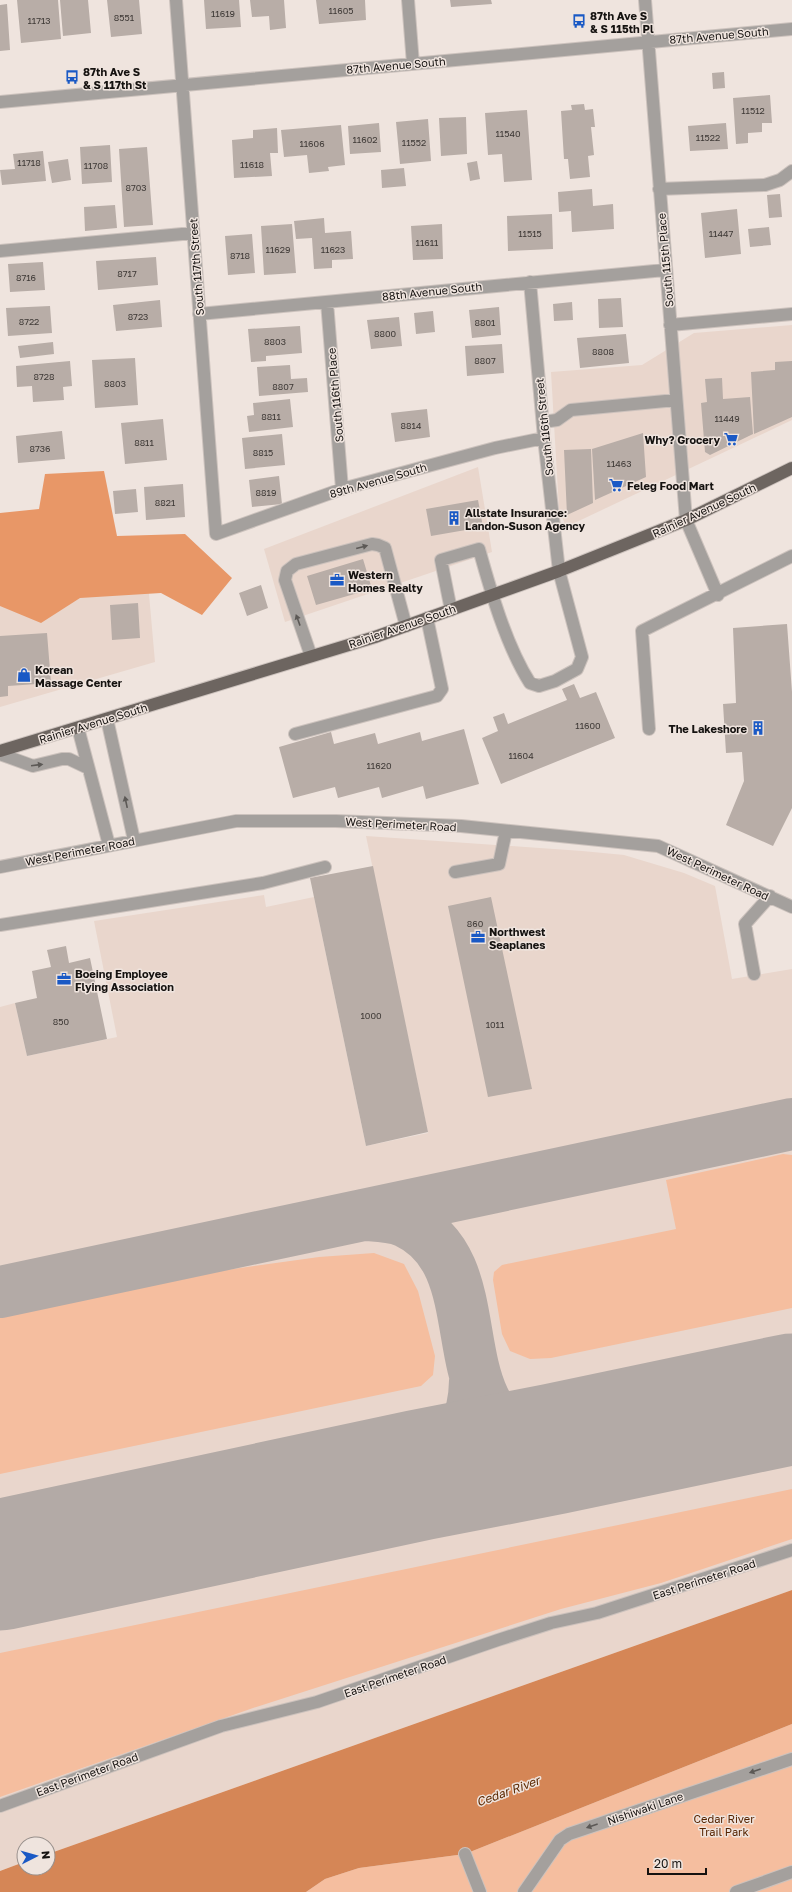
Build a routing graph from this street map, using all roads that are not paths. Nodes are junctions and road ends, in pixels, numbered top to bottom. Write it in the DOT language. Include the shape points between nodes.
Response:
graph roads {
  1 [pos="176,0"];
  2 [pos="408,0"];
  3 [pos="645,0"];
  4 [pos="792,29"];
  5 [pos="648,42"];
  6 [pos="413,64"];
  7 [pos="182,85"];
  8 [pos="0,102"];
  9 [pos="792,171"];
  10 [pos="659,189"];
  11 [pos="194,233"];
  12 [pos="0,251"];
  13 [pos="665,270"];
  14 [pos="530,282"];
  15 [pos="327,302"];
  16 [pos="199,314"];
  17 [pos="792,314"];
  18 [pos="670,325"];
  19 [pos="676,400"];
  20 [pos="543,422"];
  21 [pos="544,438"];
  22 [pos="792,468"];
  23 [pos="342,489"];
  24 [pos="686,520"];
  25 [pos="216,534"];
  26 [pos="792,556"];
  27 [pos="560,571"];
  28 [pos="718,595"];
  29 [pos="492,596"];
  30 [pos="451,610"];
  31 [pos="427,618"];
  32 [pos="406,626"];
  33 [pos="311,656"];
  34 [pos="107,719"];
  35 [pos="78,728"];
  36 [pos="649,729"];
  37 [pos="295,734"];
  38 [pos="0,753"];
  39 [pos="88,768"];
  40 [pos="506,831"];
  41 [pos="134,840"];
  42 [pos="109,845"];
  43 [pos="0,867"];
  44 [pos="325,868"];
  45 [pos="455,872"];
  46 [pos="770,896"];
  47 [pos="792,907"];
  48 [pos="0,925"];
  49 [pos="754,974"];
  50 [pos="792,1550"];
  51 [pos="792,1759"];
  52 [pos="0,1806"];
  53 [pos="465,1854"];
  54 [pos="792,1872"];
  55 [pos="480,1892"];
  56 [pos="524,1892"];
  57 [pos="736,1892"];
  1 -- 7 [label="street, South 117th Street"];
  2 -- 6 [label="street"];
  3 -- 5 [label="street, South 115th Place"];
  4 -- 5 [label="street, 87th Avenue South"];
  5 -- 6 [label="street, 87th Avenue South"];
  5 -- 10 [label="street, South 115th Place"];
  6 -- 7 [label="street, 87th Avenue South"];
  7 -- 8 [label="street, 87th Avenue South"];
  7 -- 11 [label="street, South 117th Street"];
  9 -- 10 [label="street" via="780,180 765,185"];
  10 -- 13 [label="street, South 115th Place"];
  11 -- 12 [label="street"];
  11 -- 16 [label="street, South 117th Street"];
  13 -- 14 [label="street, 88th Avenue South"];
  13 -- 18 [label="street, South 115th Place"];
  14 -- 15 [label="street, 88th Avenue South"];
  14 -- 20 [label="street, South 116th Street"];
  15 -- 16 [label="street, 88th Avenue South"];
  15 -- 23 [label="street, South 116th Place"];
  16 -- 25 [label="street, South 117th Street"];
  17 -- 18 [label="street"];
  18 -- 19 [label="street, South 115th Place"];
  19 -- 20 [label="street" via="571,410 557,420"];
  19 -- 24 [label="street, South 115th Place"];
  20 -- 21 [label="street, South 116th Street"];
  21 -- 23 [label="street, 89th Avenue South" via="495,448"];
  21 -- 27 [label="street, South 116th Street"];
  22 -- 24 [label="main road, Rainier Avenue South"];
  23 -- 25 [label="street, 89th Avenue South"];
  24 -- 27 [label="main road, Rainier Avenue South"];
  24 -- 28 [label="street, South 115th Place"];
  26 -- 28 [label="street"];
  27 -- 29 [label="main road, Rainier Avenue South"];
  27 -- 29 [label="street, South 116th Street" via="582,657 577,669 555,681 539,686 530,683 522,671"];
  28 -- 36 [label="street" via="642,631"];
  29 -- 30 [label="main road, Rainier Avenue South"];
  29 -- 30 [label="street, South 116th Street" via="479,549 441,560"];
  30 -- 31 [label="main road, Rainier Avenue South"];
  31 -- 32 [label="main road, Rainier Avenue South"];
  31 -- 37 [label="street" via="442,689 437,696"];
  32 -- 33 [label="main road, Rainier Avenue South"];
  33 -- 32 [label="street, one-way" via="285,580 287,571 296,564 372,544 385,548"];
  33 -- 34 [label="main road, Rainier Avenue South"];
  34 -- 35 [label="main road, Rainier Avenue South"];
  41 -- 34 [label="street, one-way"];
  35 -- 38 [label="main road, Rainier Avenue South"];
  35 -- 39 [label="street"];
  38 -- 39 [label="street, one-way" via="33,766 69,759"];
  39 -- 42 [label="street"];
  40 -- 41 [label="street, West Perimeter Road" via="461,826 336,821 236,821"];
  40 -- 45 [label="street" via="499,864"];
  40 -- 46 [label="street, West Perimeter Road" via="658,846"];
  41 -- 42 [label="street, West Perimeter Road"];
  42 -- 43 [label="street, West Perimeter Road"];
  44 -- 48 [label="street" via="263,883"];
  46 -- 47 [label="street, West Perimeter Road"];
  46 -- 49 [label="street" via="745,924"];
  50 -- 52 [label="street, East Perimeter Road" via="597,1613 551,1623 317,1702 221,1726"];
  51 -- 56 [label="street, Nishiwaki Lane, one-way" via="569,1834 560,1840"];
  53 -- 55 [label="street"];
  54 -- 57 [label="street"];
}
